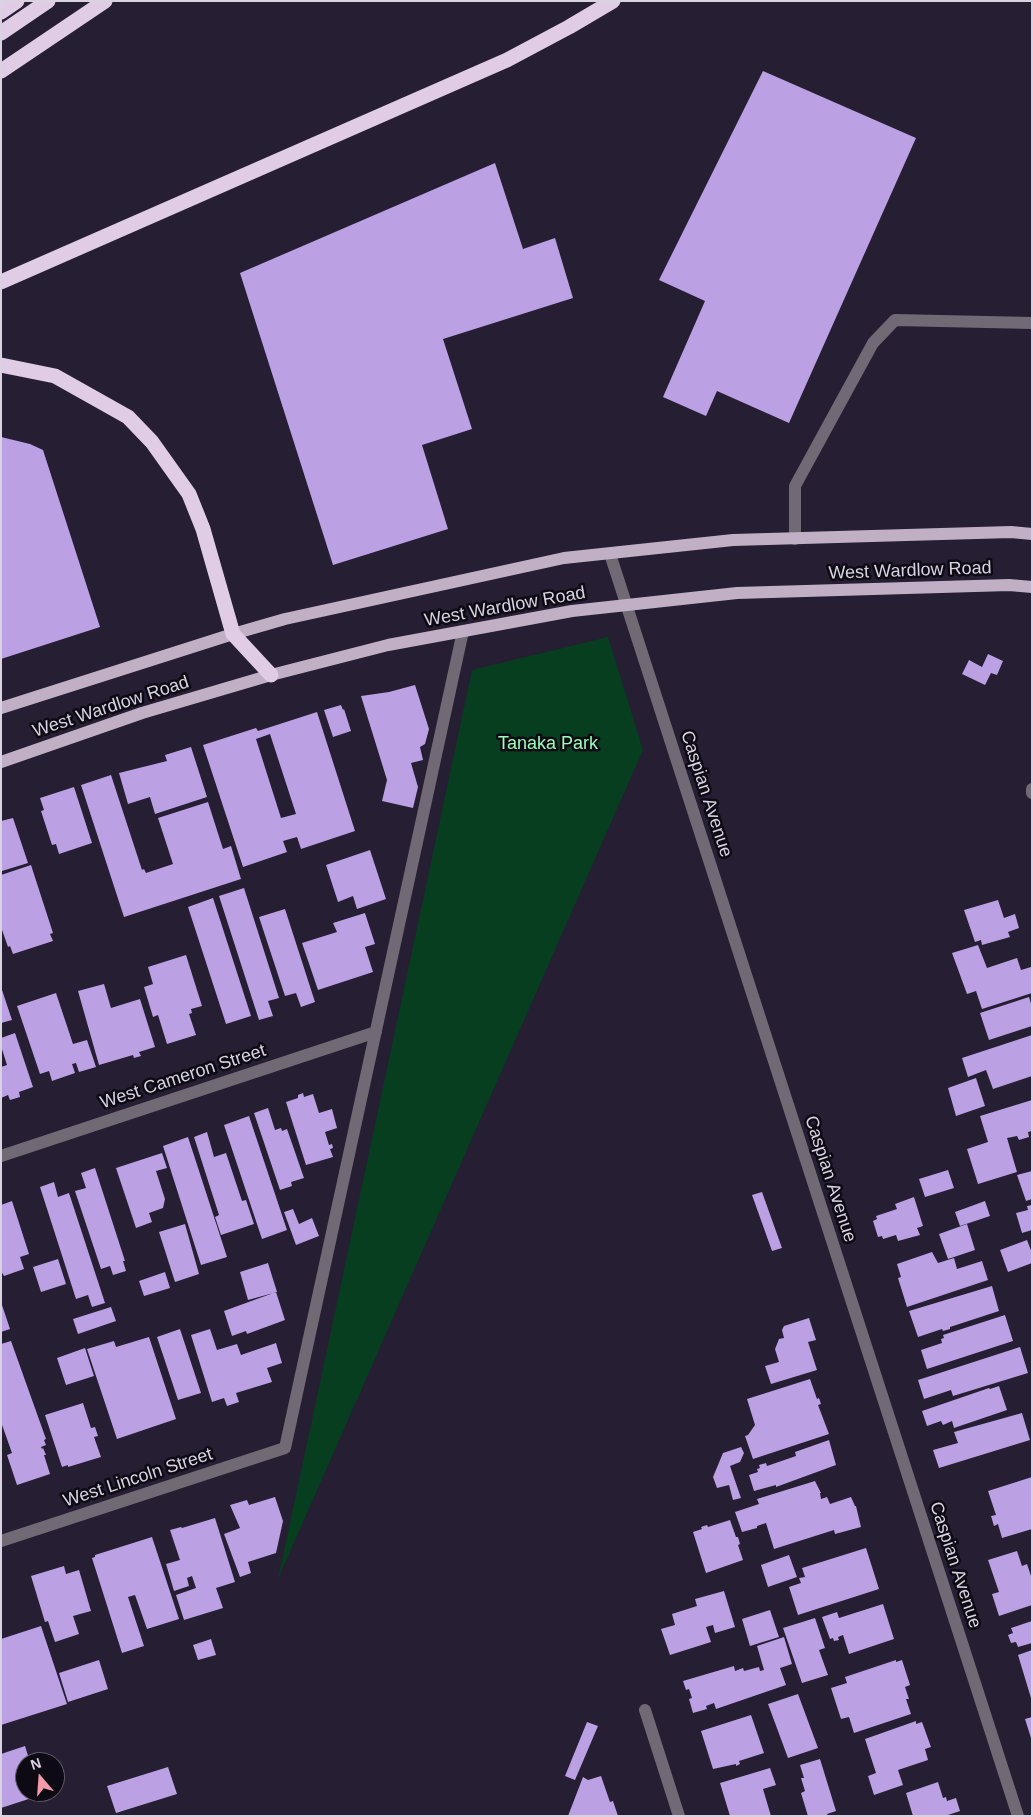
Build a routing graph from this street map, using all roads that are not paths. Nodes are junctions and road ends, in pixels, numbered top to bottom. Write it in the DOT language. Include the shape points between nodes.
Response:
graph roads {
  1 [pos="17,1"];
  2 [pos="48,1"];
  3 [pos="105,1"];
  4 [pos="613,1"];
  5 [pos="1,12"];
  6 [pos="1,33"];
  7 [pos="1,72"];
  8 [pos="1,282"];
  9 [pos="1032,323"];
  10 [pos="1,365"];
  11 [pos="1032,534"];
  12 [pos="795,538"];
  13 [pos="610,554"];
  14 [pos="1032,587"];
  15 [pos="626,605"];
  16 [pos="463,631"];
  17 [pos="233,634"];
  18 [pos="272,676"];
  19 [pos="1,708"];
  20 [pos="1,762"];
  21 [pos="376,1032"];
  22 [pos="1,1156"];
  23 [pos="1,1541"];
  24 [pos="645,1710"];
  25 [pos="679,1816"];
  26 [pos="1018,1816"];
  1 -- 5 [label="highway"];
  2 -- 6 [label="highway"];
  3 -- 7 [label="highway"];
  4 -- 8 [label="highway" via="507,60"];
  9 -- 12 [label="street" via="896,320 873,343 796,486"];
  10 -- 17 [label="highway" via="55,376 128,417 152,442 189,494 203,529"];
  11 -- 12 [label="main road, West Wardlow Road"];
  12 -- 13 [label="main road, West Wardlow Road" via="733,540"];
  13 -- 15 [label="street, Caspian Avenue"];
  13 -- 17 [label="main road, West Wardlow Road" via="564,558 285,619"];
  14 -- 15 [label="main road, West Wardlow Road" via="737,593"];
  15 -- 16 [label="main road, West Wardlow Road" via="572,611"];
  15 -- 26 [label="street, Caspian Avenue"];
  16 -- 18 [label="main road, West Wardlow Road" via="388,645"];
  16 -- 21 [label="street"];
  17 -- 18 [label="highway"];
  17 -- 19 [label="main road, West Wardlow Road"];
  18 -- 20 [label="main road, West Wardlow Road" via="142,713"];
  21 -- 22 [label="street, West Cameron Street"];
  21 -- 23 [label="street, West Lincoln Street" via="285,1448"];
  24 -- 25 [label="street"];
}
